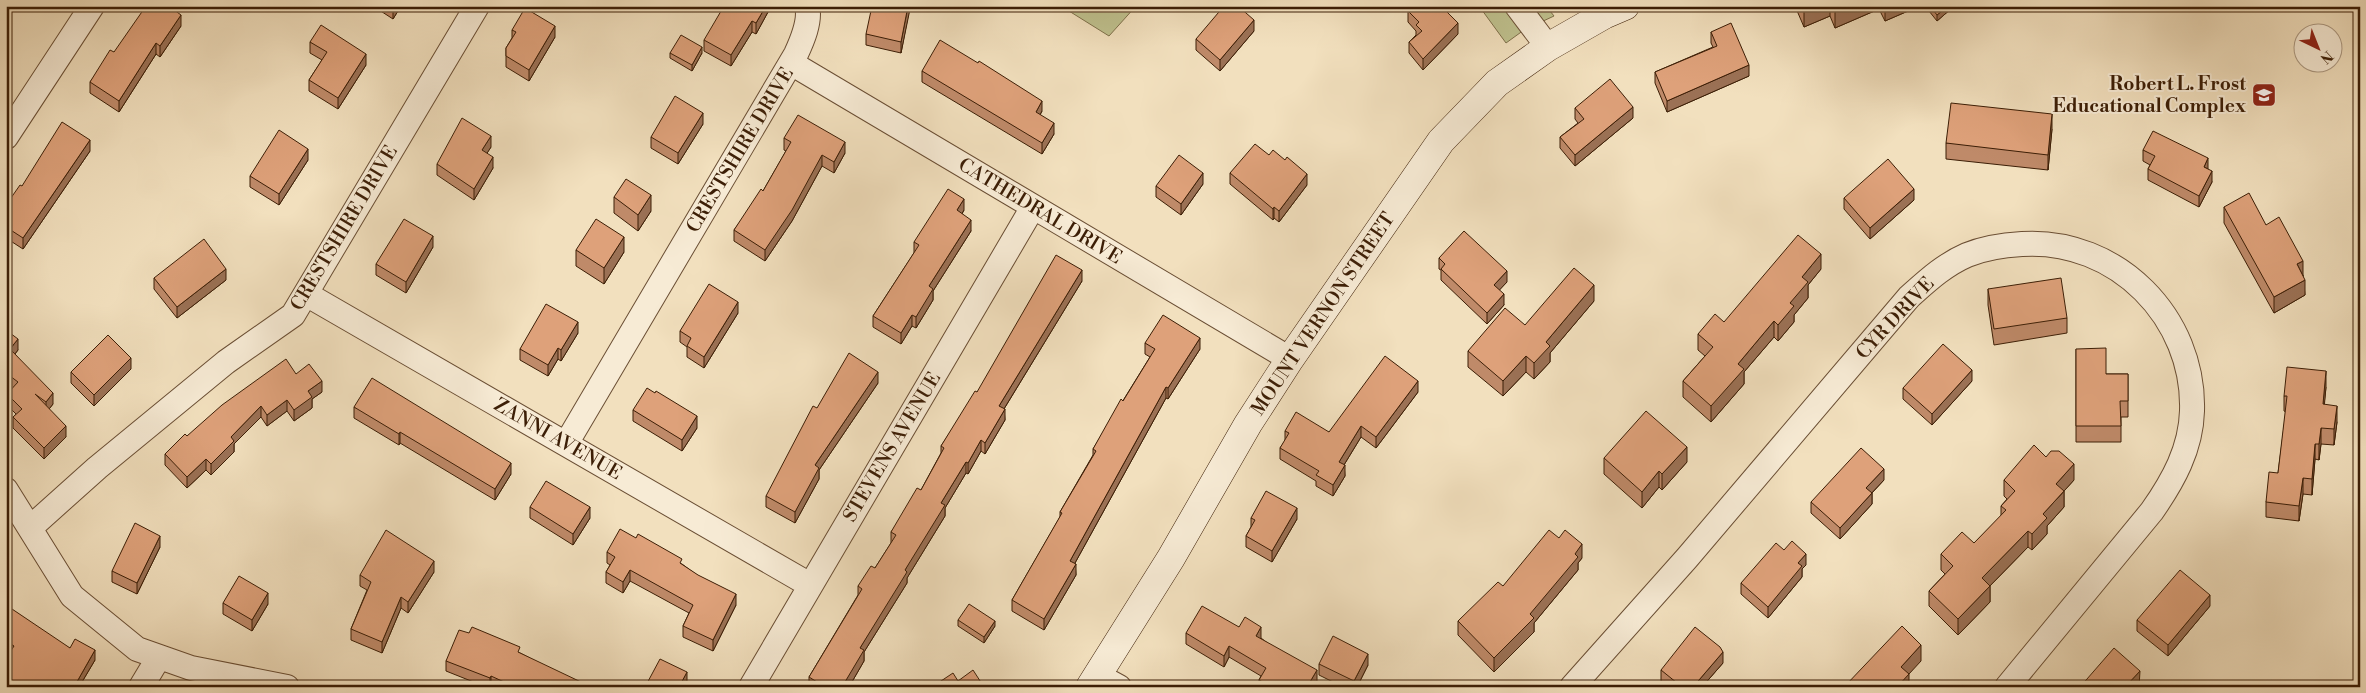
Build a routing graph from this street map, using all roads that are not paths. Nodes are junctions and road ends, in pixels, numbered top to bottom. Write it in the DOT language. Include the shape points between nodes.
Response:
graph roads {
  1 [pos="92,6"];
  2 [pos="477,6"];
  3 [pos="807,6"];
  4 [pos="1517,6"];
  5 [pos="1625,6"];
  6 [pos="1548,47"];
  7 [pos="791,64"];
  8 [pos="6,137"];
  9 [pos="1033,207"];
  10 [pos="306,294"];
  11 [pos="1290,359"];
  12 [pos="566,444"];
  13 [pos="6,490"];
  14 [pos="30,528"];
  15 [pos="810,585"];
  16 [pos="159,657"];
  17 [pos="1102,683"];
  18 [pos="141,687"];
  19 [pos="287,687"];
  20 [pos="751,687"];
  21 [pos="1572,687"];
  22 [pos="2007,687"];
  1 -- 8 [label="street"];
  2 -- 10 [label="street, CRESTSHIRE DRIVE"];
  3 -- 7 [label="street, CRESTSHIRE DRIVE" via="804,38"];
  4 -- 6 [label="street"];
  5 -- 6 [label="main road, MOUNT VERNON STREET"];
  6 -- 11 [label="main road, MOUNT VERNON STREET" via="1497,83 1441,141"];
  7 -- 9 [label="street, CATHEDRAL DRIVE"];
  7 -- 12 [label="street, CRESTSHIRE DRIVE"];
  9 -- 11 [label="street, CATHEDRAL DRIVE"];
  9 -- 15 [label="street, STEVENS AVENUE"];
  10 -- 12 [label="street, ZANNI AVENUE"];
  10 -- 14 [label="street, CRESTSHIRE DRIVE" via="293,314 226,362"];
  11 -- 17 [label="main road, MOUNT VERNON STREET" via="1248,424"];
  12 -- 15 [label="street, ZANNI AVENUE"];
  13 -- 14 [label="street"];
  14 -- 16 [label="street" via="72,596 137,650"];
  15 -- 20 [label="street, STEVENS AVENUE"];
  16 -- 18 [label="street"];
  16 -- 19 [label="street" via="191,668"];
  21 -- 22 [label="street, CYR DRIVE" via="1681,565 1909,297 1936,273 1968,255 2003,245 2038,243 2074,248 2108,262 2138,283 2162,309 2180,341 2190,376 2192,412 2186,448 2173,481"];
}
